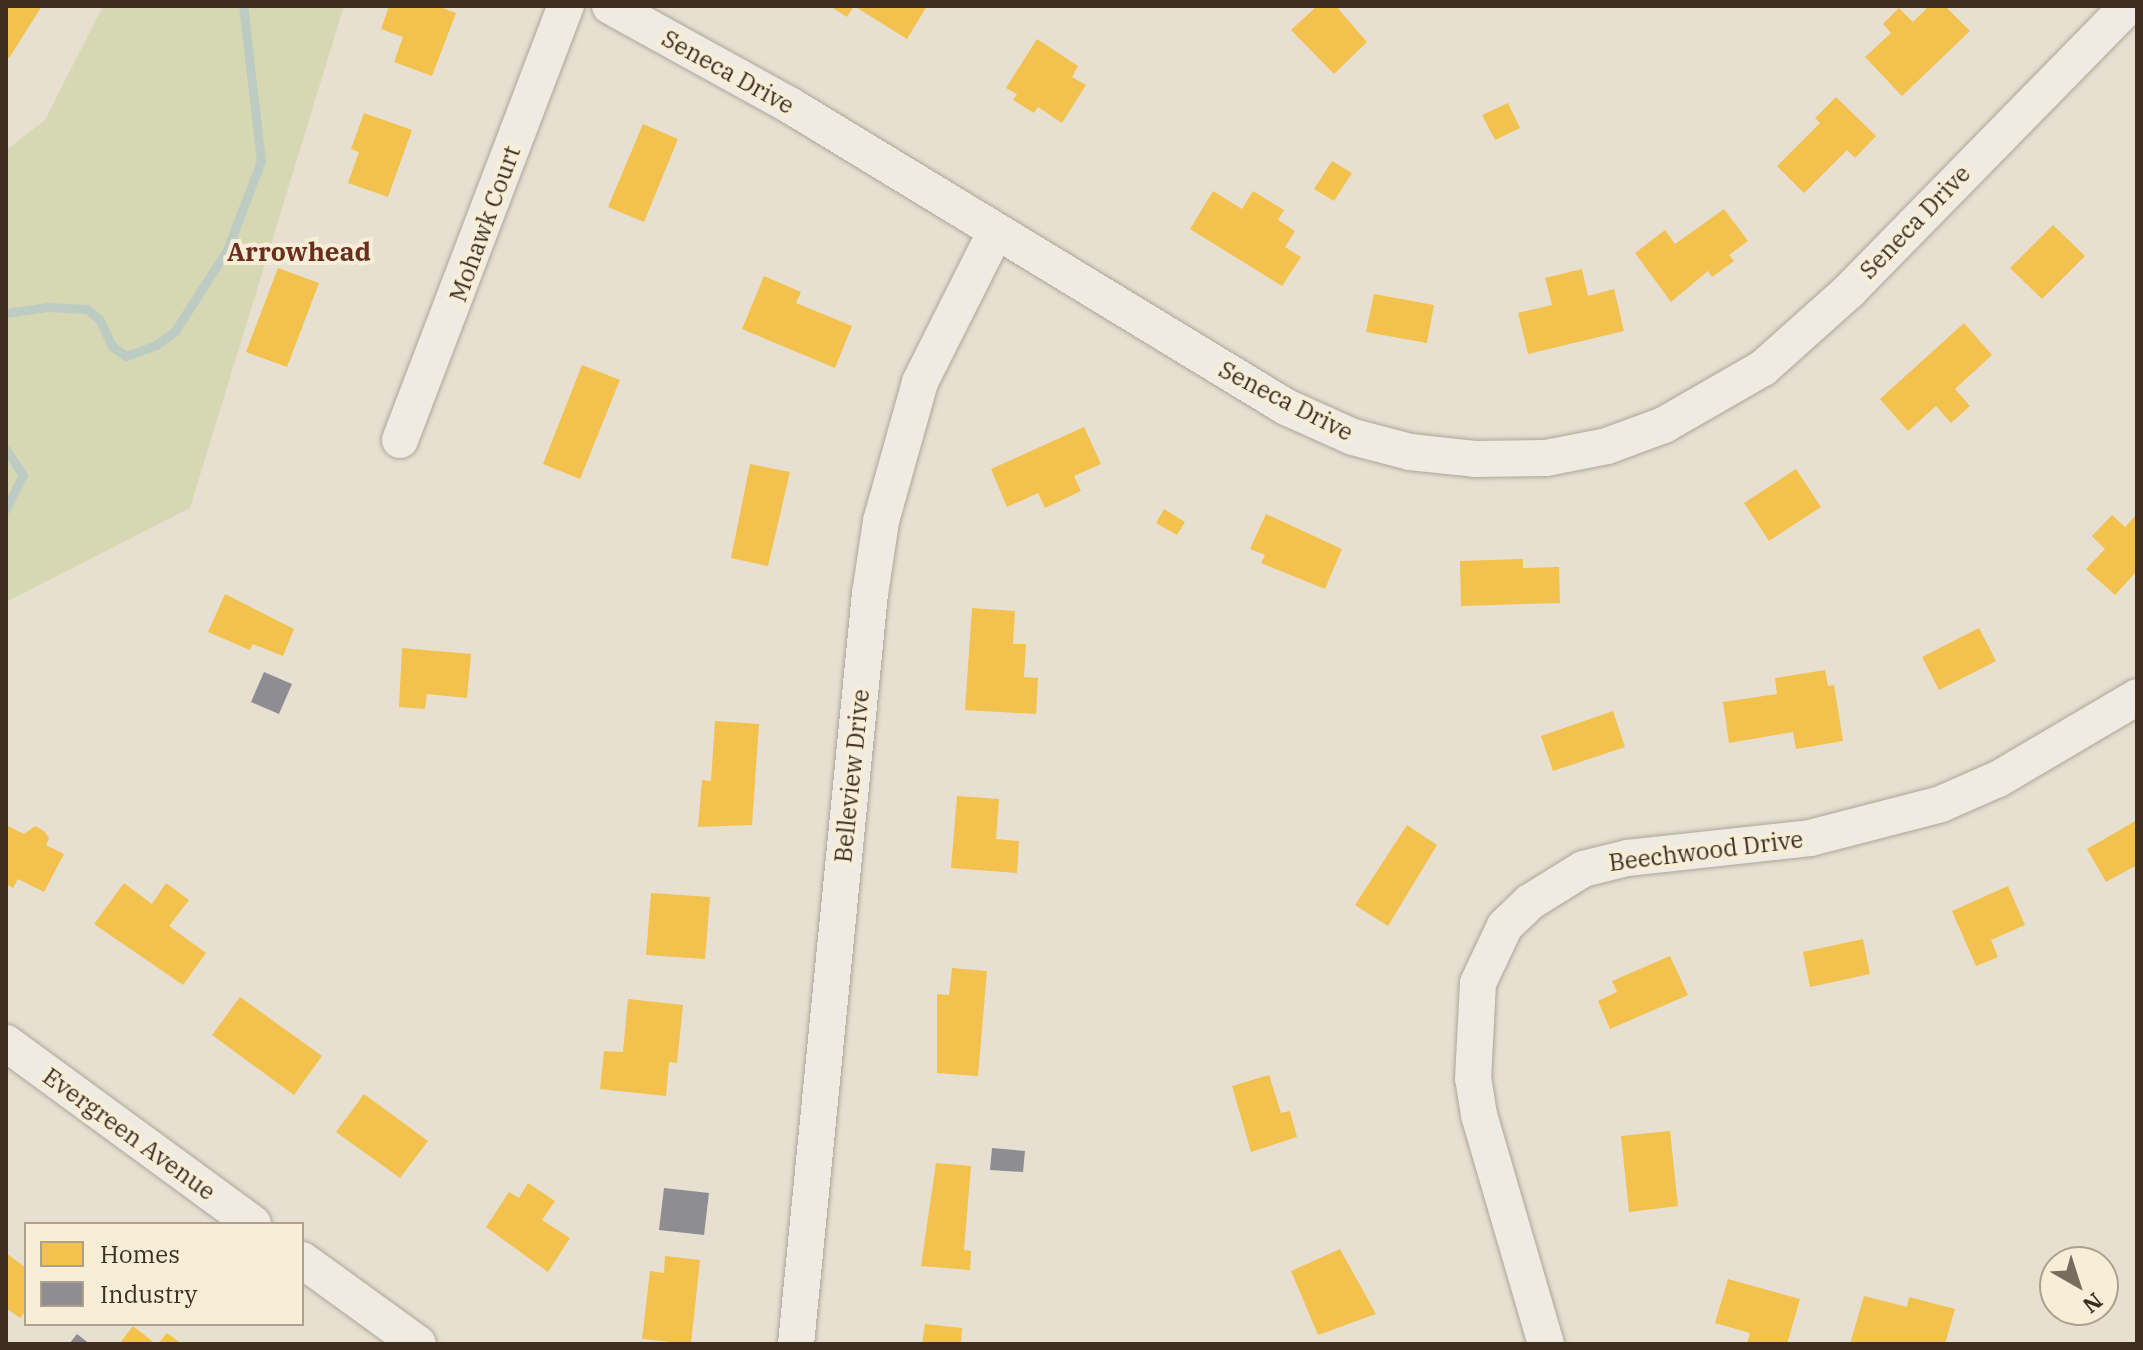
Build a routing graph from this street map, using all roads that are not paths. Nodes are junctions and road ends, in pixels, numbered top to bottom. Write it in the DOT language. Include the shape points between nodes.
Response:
graph roads {
  1 [pos="566,6"];
  2 [pos="610,6"];
  3 [pos="2128,6"];
  4 [pos="996,231"];
  5 [pos="400,440"];
  6 [pos="2137,697"];
  7 [pos="6,1043"];
  8 [pos="250,1222"];
  9 [pos="304,1261"];
  10 [pos="418,1344"];
  11 [pos="796,1344"];
  12 [pos="1546,1344"];
  1 -- 5 [label="street, Mohawk Court"];
  2 -- 4 [label="street, Seneca Drive" via="791,106"];
  3 -- 4 [label="street, Seneca Drive" via="1849,291 1763,368 1664,425 1561,455 1475,459 1410,452 1353,437 1286,407"];
  4 -- 11 [label="street, Belleview Drive" via="920,382 881,521"];
  6 -- 12 [label="street, Beechwood Drive" via="1998,779 1941,804 1810,838 1627,858 1583,869 1530,902 1505,926 1478,983 1473,1079"];
  7 -- 8 [label="street, Evergreen Avenue"];
  9 -- 10 [label="street"];
}
